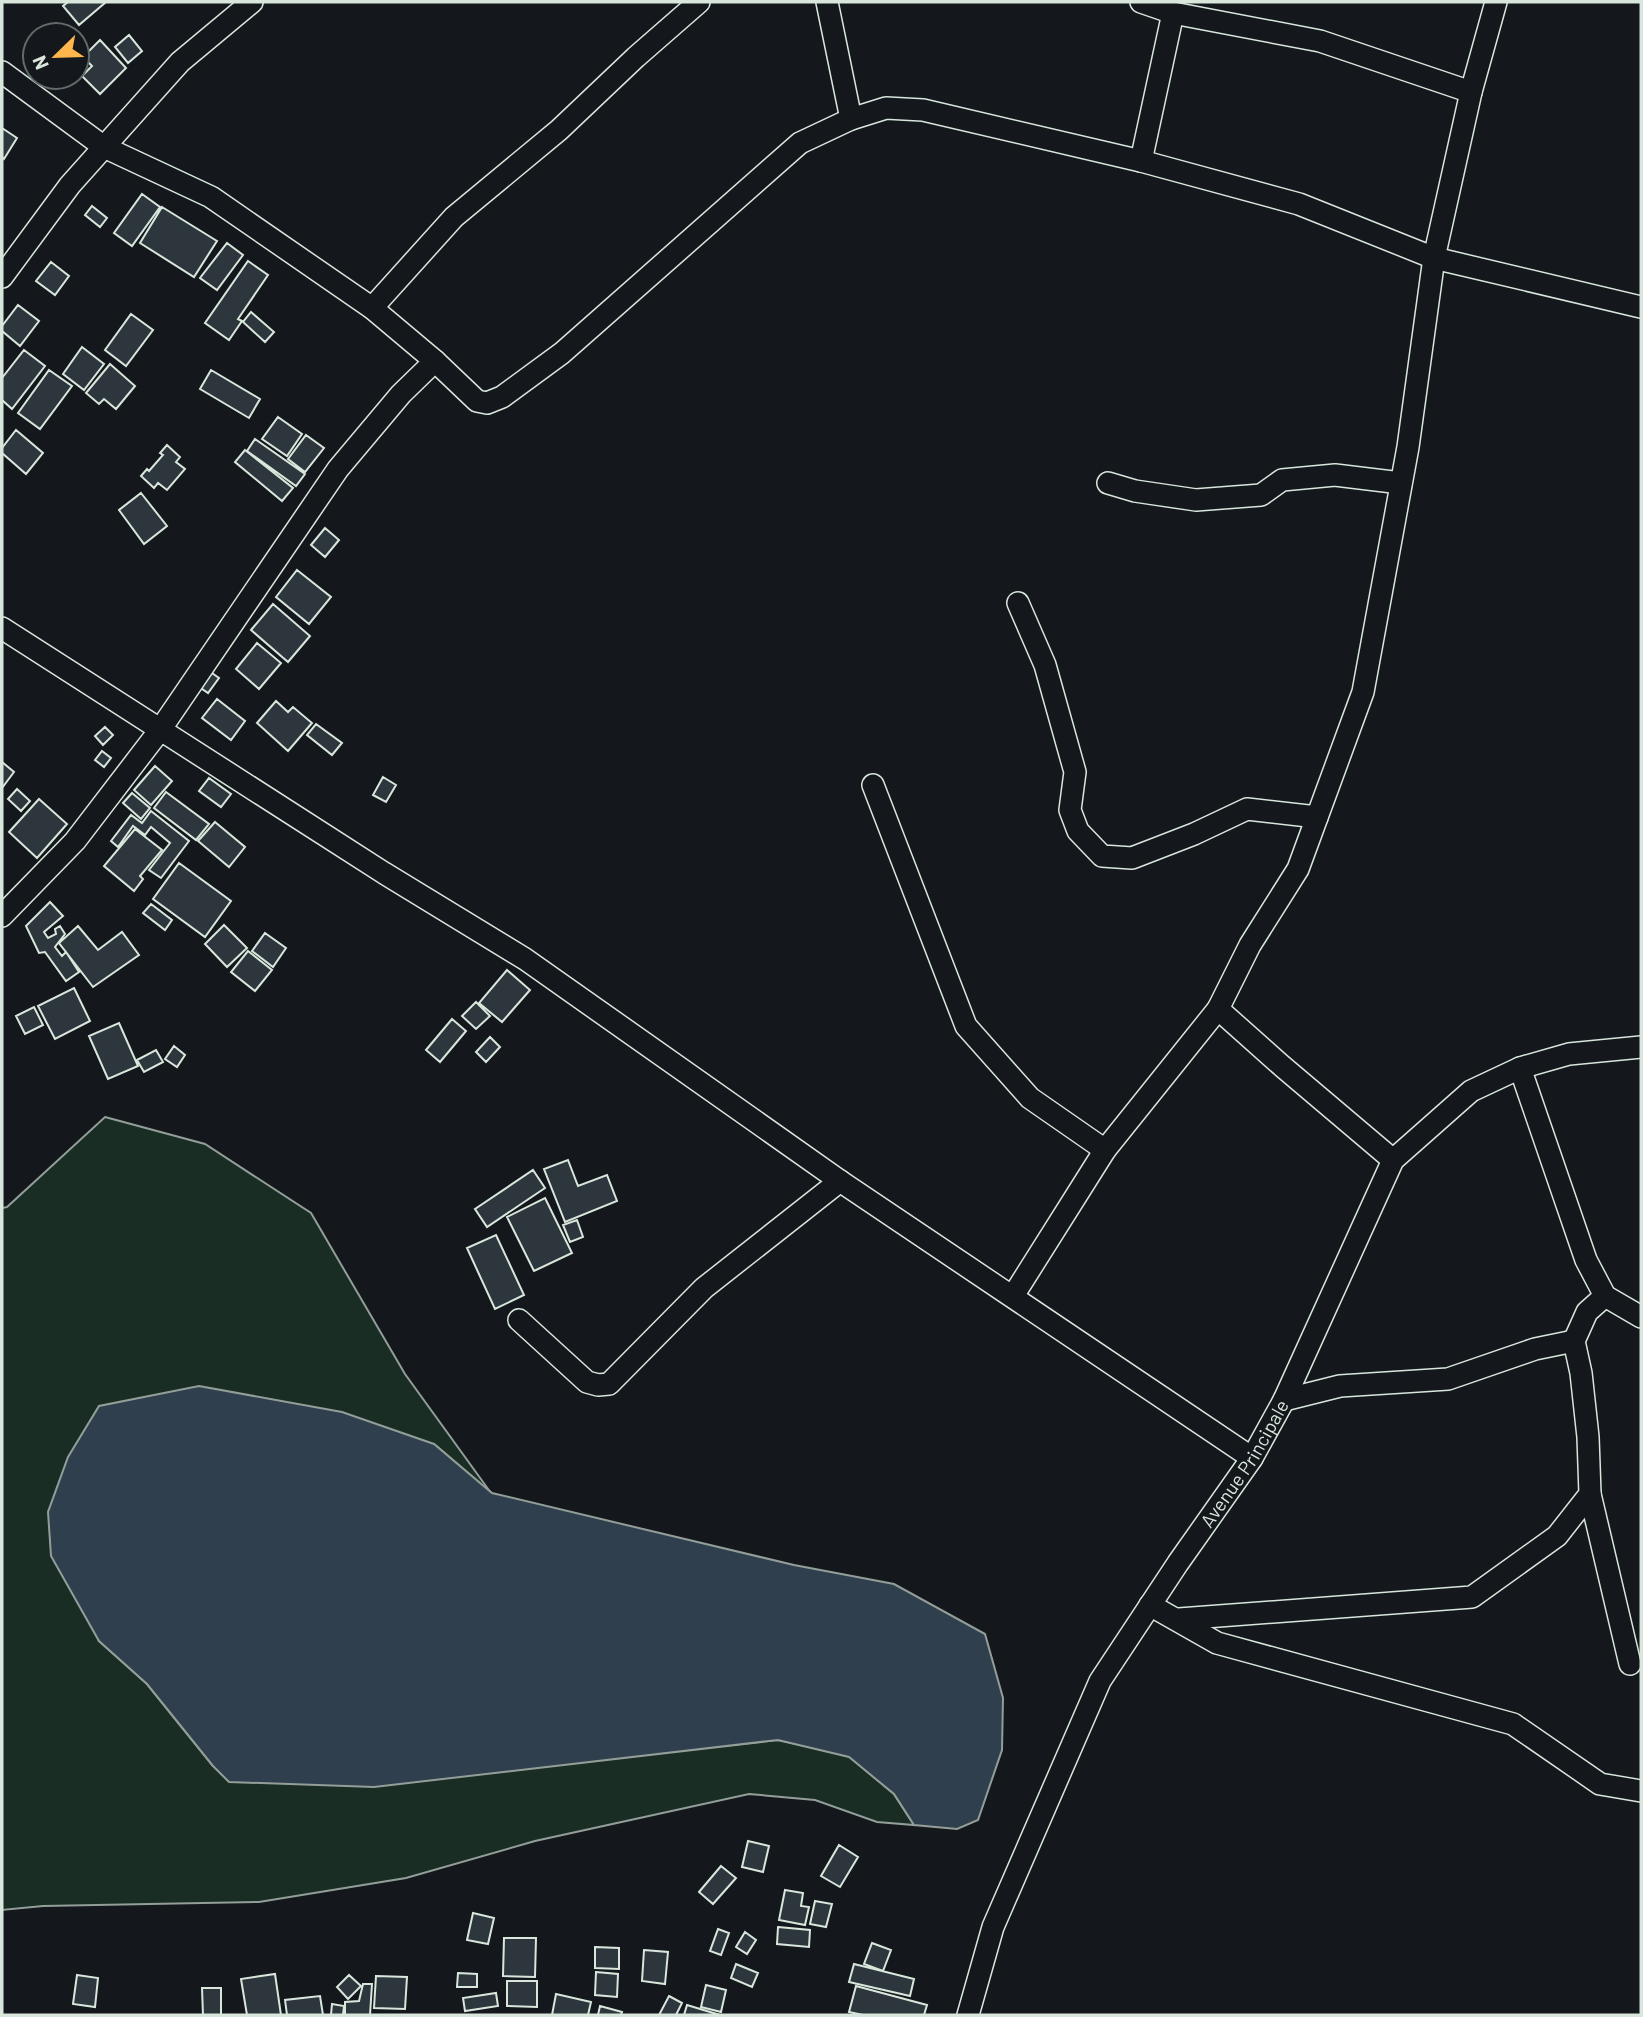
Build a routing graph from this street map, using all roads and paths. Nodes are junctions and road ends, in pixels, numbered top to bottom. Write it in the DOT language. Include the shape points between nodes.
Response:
graph roads {
  1 [pos="252,2"];
  2 [pos="699,2"];
  3 [pos="827,2"];
  4 [pos="1143,2"];
  5 [pos="1496,2"];
  6 [pos="1173,13"];
  7 [pos="2,72"];
  8 [pos="1471,92"];
  9 [pos="850,118"];
  10 [pos="104,147"];
  11 [pos="1141,161"];
  12 [pos="1434,258"];
  13 [pos="2,277"];
  14 [pos="372,307"];
  15 [pos="1641,307"];
  16 [pos="435,361"];
  17 [pos="1108,483"];
  18 [pos="1401,483"];
  19 [pos="1018,603"];
  20 [pos="2,628"];
  21 [pos="160,730"];
  22 [pos="873,785"];
  23 [pos="1317,817"];
  24 [pos="2,916"];
  25 [pos="1218,1009"];
  26 [pos="1641,1041"];
  27 [pos="1520,1068"];
  28 [pos="1105,1150"];
  29 [pos="1393,1160"];
  30 [pos="840,1181"];
  31 [pos="1013,1296"];
  32 [pos="1605,1296"];
  33 [pos="1641,1317"];
  34 [pos="519,1320"];
  35 [pos="1573,1341"];
  36 [pos="1284,1400"];
  37 [pos="1252,1458"];
  38 [pos="1590,1494"];
  39 [pos="1150,1605"];
  40 [pos="1179,1619"];
  41 [pos="1630,1664"];
  42 [pos="1641,1791"];
  43 [pos="968,2015"];
  1 -- 10 [label="street" via="180,62"];
  2 -- 14 [label="street" via="559,130 454,217"];
  3 -- 9 [label="street"];
  4 -- 6 [label="street"];
  5 -- 8 [label="street"];
  6 -- 8 [label="street" via="1320,41"];
  6 -- 11 [label="street"];
  7 -- 10 [label="street"];
  8 -- 12 [label="street"];
  9 -- 11 [label="street" via="886,108 923,110"];
  9 -- 16 [label="street" via="800,143 562,353 502,397 477,401"];
  10 -- 13 [label="street"];
  10 -- 14 [label="street" via="211,197"];
  11 -- 12 [label="street" via="1299,204"];
  12 -- 15 [label="street"];
  12 -- 18 [label="street"];
  14 -- 16 [label="street"];
  16 -- 21 [label="street" via="338,469"];
  17 -- 18 [label="street" via="1196,500 1261,495 1282,480 1335,475"];
  18 -- 23 [label="street" via="1363,692"];
  19 -- 23 [label="street" via="1045,665 1076,772 1070,810 1078,831 1102,856 1132,858 1247,808"];
  20 -- 21 [label="street"];
  21 -- 24 [label="street" via="75,841"];
  21 -- 30 [label="street" via="524,959"];
  22 -- 28 [label="street" via="966,1026 1030,1098"];
  23 -- 25 [label="street" via="1298,869 1250,945"];
  25 -- 28 [label="street"];
  25 -- 29 [label="street"];
  26 -- 27 [label="street, Avenue Principale"];
  27 -- 29 [label="street, Avenue Principale" via="1471,1091"];
  27 -- 32 [label="street" via="1586,1259"];
  28 -- 31 [label="street"];
  29 -- 36 [label="street, Avenue Principale"];
  30 -- 31 [label="street"];
  30 -- 34 [label="street" via="704,1288 609,1384 587,1382"];
  31 -- 37 [label="street"];
  32 -- 33 [label="street"];
  32 -- 35 [label="street" via="1587,1312"];
  35 -- 36 [label="street" via="1448,1379 1340,1386"];
  35 -- 38 [label="street" via="1583,1385"];
  36 -- 37 [label="street, Avenue Principale"];
  37 -- 39 [label="street, Avenue Principale"];
  38 -- 40 [label="street" via="1557,1536 1472,1597"];
  38 -- 41 [label="street"];
  39 -- 40 [label="street"];
  39 -- 43 [label="street, Avenue Principale" via="1100,1681 992,1927"];
  40 -- 42 [label="street" via="1217,1643 1513,1724 1600,1784"];
}
